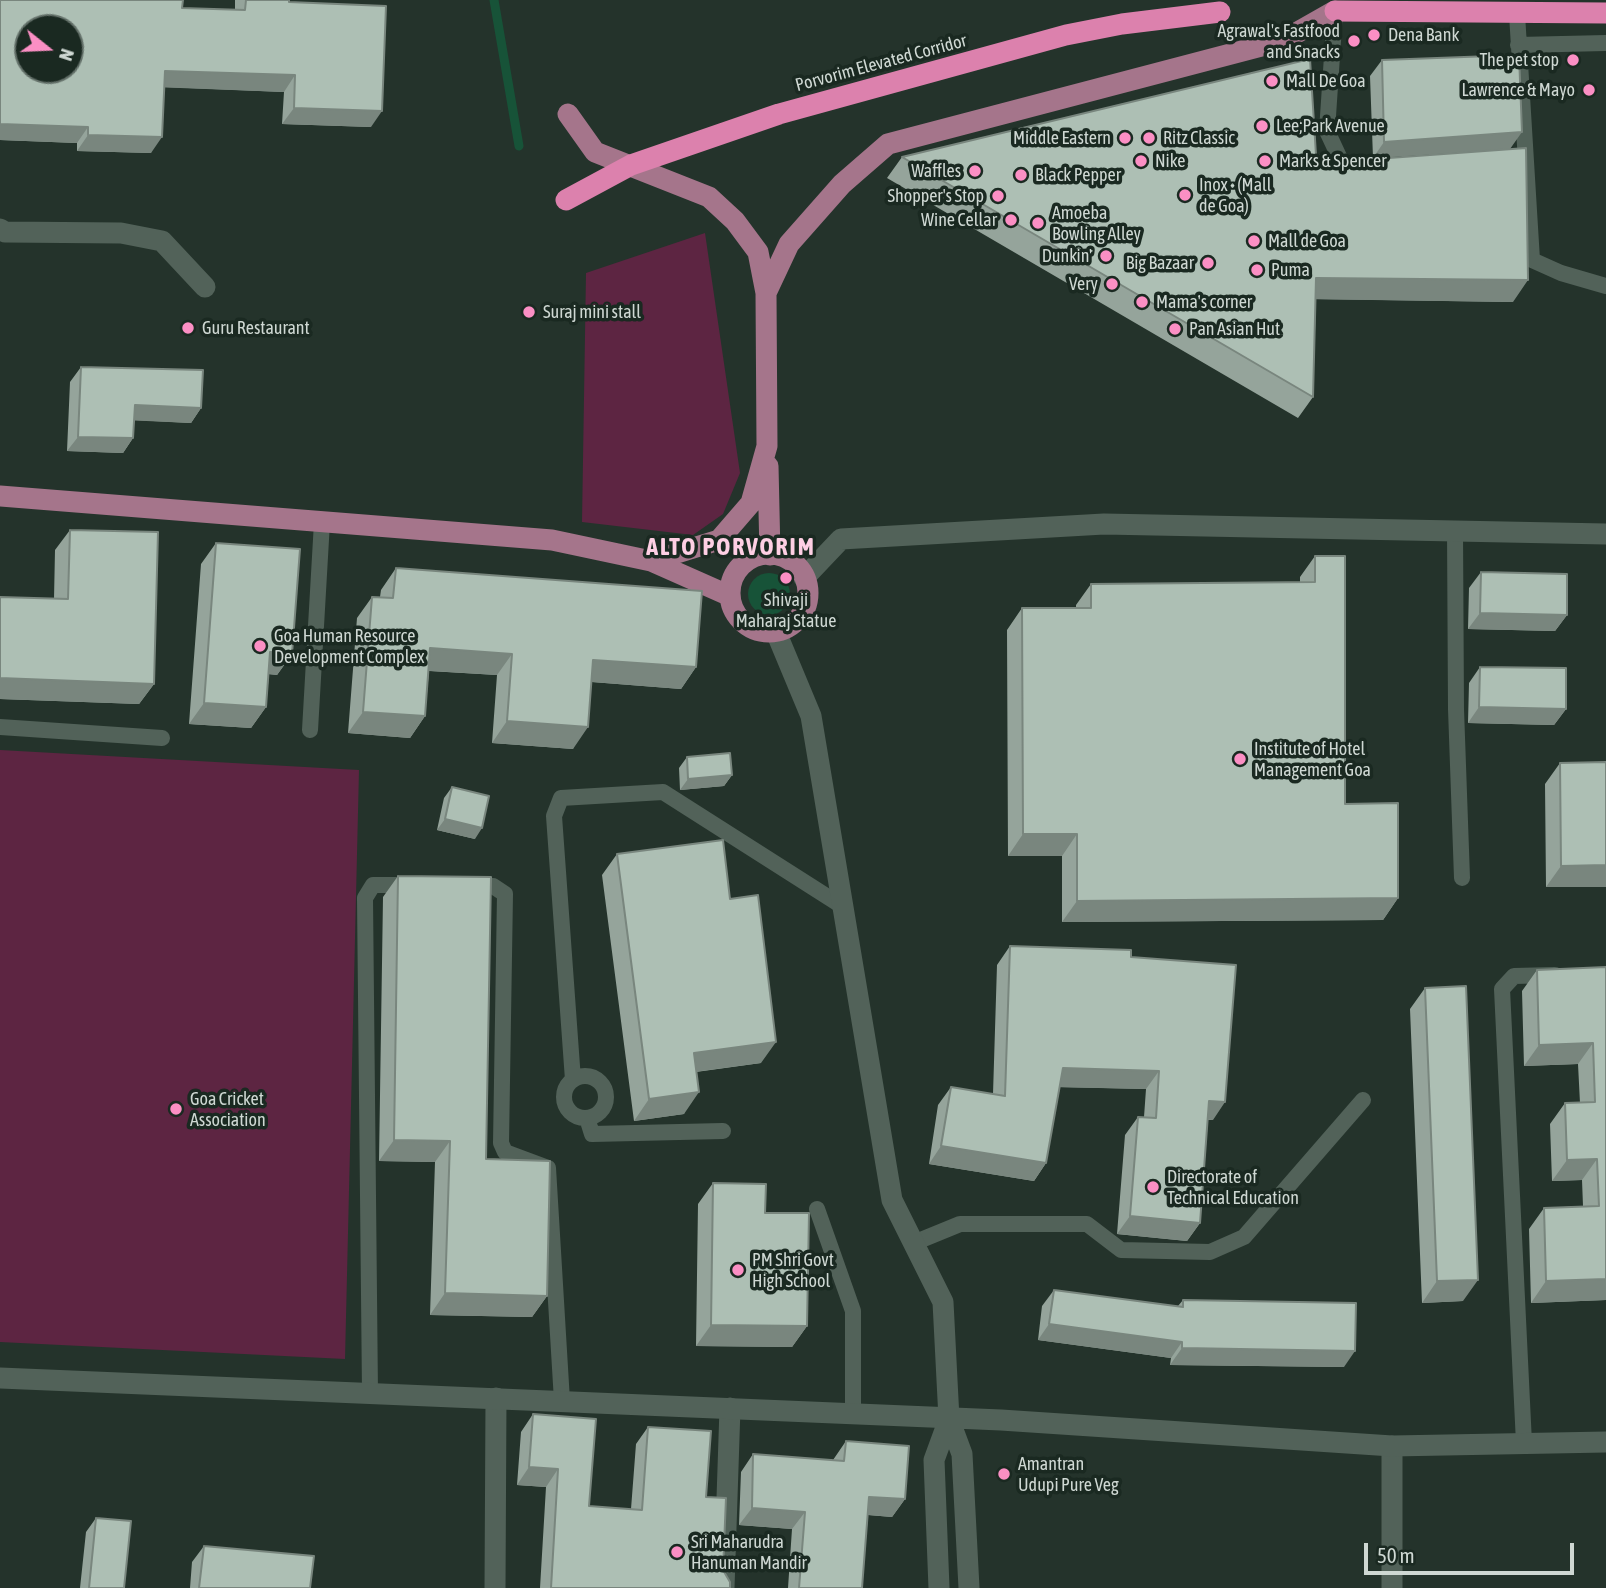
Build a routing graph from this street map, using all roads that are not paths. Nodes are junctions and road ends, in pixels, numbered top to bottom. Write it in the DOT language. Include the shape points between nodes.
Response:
graph roads {
  1 [pos="1335,11"];
  2 [pos="1220,12"];
  3 [pos="1606,13"];
  4 [pos="1517,14"];
  5 [pos="1606,43"];
  6 [pos="1518,45"];
  7 [pos="568,114"];
  8 [pos="631,165"];
  9 [pos="1369,170"];
  10 [pos="566,200"];
  11 [pos="0,229"];
  12 [pos="1606,286"];
  13 [pos="205,287"];
  14 [pos="766,293"];
  15 [pos="767,446"];
  16 [pos="0,496"];
  17 [pos="323,522"];
  18 [pos="1455,530"];
  19 [pos="1606,534"];
  20 [pos="770,555"];
  21 [pos="651,561"];
  22 [pos="804,578"];
  23 [pos="730,596"];
  24 [pos="776,632"];
  25 [pos="0,727"];
  26 [pos="310,730"];
  27 [pos="162,738"];
  28 [pos="1462,877"];
  29 [pos="426,886"];
  30 [pos="453,886"];
  31 [pos="842,906"];
  32 [pos="1567,974"];
  33 [pos="573,1080"];
  34 [pos="1363,1100"];
  35 [pos="587,1118"];
  36 [pos="723,1131"];
  37 [pos="817,1209"];
  38 [pos="916,1242"];
  39 [pos="0,1378"];
  40 [pos="370,1393"];
  41 [pos="496,1398"];
  42 [pos="562,1401"];
  43 [pos="730,1408"];
  44 [pos="853,1413"];
  45 [pos="948,1419"];
  46 [pos="1606,1442"];
  47 [pos="1524,1443"];
  48 [pos="1392,1446"];
  49 [pos="495,1588"];
  50 [pos="724,1588"];
  51 [pos="939,1588"];
  52 [pos="969,1588"];
  53 [pos="1392,1588"];
  1 -- 4 [label="highway"];
  1 -- 9 [label="lane" via="1327,131 1341,161"];
  1 -- 14 [label="main road" via="1284,40 888,145 842,184 789,244"];
  2 -- 8 [label="highway, Porvorim Elevated Corridor" via="1066,35 779,114"];
  3 -- 4 [label="highway"];
  4 -- 6 [label="lane"];
  5 -- 6 [label="lane"];
  6 -- 12 [label="lane" via="1519,159 1532,260"];
  7 -- 8 [label="main road" via="595,152"];
  8 -- 10 [label="highway, Porvorim Elevated Corridor"];
  8 -- 14 [label="main road" via="709,197 735,221 758,252"];
  11 -- 13 [label="street" via="121,233 162,241"];
  14 -- 15 [label="main road"];
  15 -- 20 [label="main road"];
  15 -- 21 [label="main road" via="751,503 719,540"];
  16 -- 17 [label="main road"];
  17 -- 21 [label="main road" via="552,540"];
  17 -- 26 [label="lane"];
  18 -- 19 [label="street"];
  18 -- 22 [label="street" via="1104,524 841,539"];
  18 -- 28 [label="lane"];
  20 -- 22 [label="main road" via="791,562"];
  20 -- 23 [label="main road" via="746,562 731,583"];
  21 -- 23 [label="main road"];
  22 -- 24 [label="main road" via="807,601 803,612"];
  23 -- 24 [label="main road" via="740,620 751,628"];
  24 -- 31 [label="street" via="811,716"];
  25 -- 27 [label="lane"];
  29 -- 40 [label="lane" via="373,885 365,898"];
  30 -- 42 [label="lane" via="493,886 505,894 501,1143 505,1152 548,1168"];
  31 -- 33 [label="lane" via="663,792 561,798 554,816"];
  31 -- 38 [label="street" via="892,1200"];
  32 -- 47 [label="lane" via="1514,976 1502,989"];
  33 -- 35 [label="lane" via="565,1091 565,1105 574,1115"];
  33 -- 35 [label="lane" via="593,1077 606,1093 600,1112"];
  34 -- 38 [label="lane" via="1244,1237 1210,1252 1121,1251 1087,1224 960,1224"];
  35 -- 36 [label="lane" via="592,1134"];
  37 -- 44 [label="lane" via="853,1311"];
  38 -- 45 [label="street" via="943,1302"];
  39 -- 40 [label="street"];
  40 -- 41 [label="street"];
  41 -- 42 [label="street"];
  41 -- 49 [label="street"];
  42 -- 43 [label="street"];
  43 -- 44 [label="street"];
  43 -- 50 [label="street"];
  44 -- 45 [label="street"];
  45 -- 48 [label="street"];
  45 -- 51 [label="street" via="934,1460"];
  45 -- 52 [label="street" via="962,1454"];
  46 -- 47 [label="street"];
  47 -- 48 [label="street"];
  48 -- 53 [label="street"];
}
